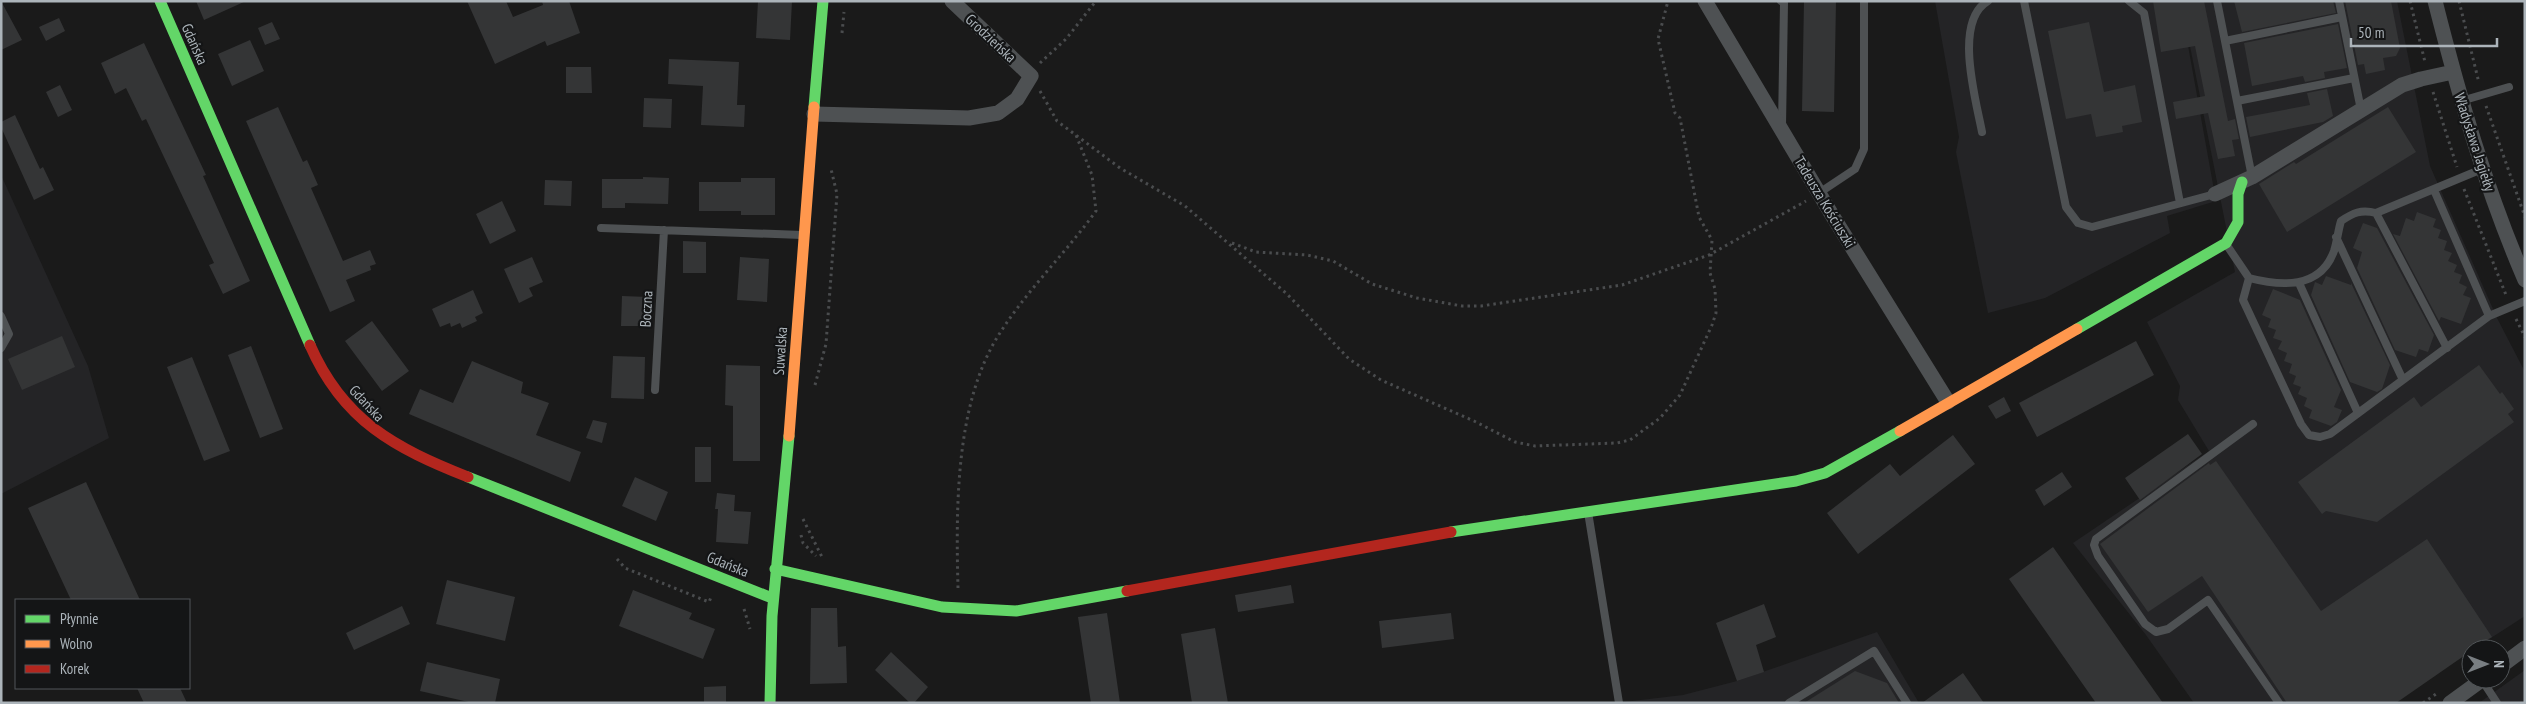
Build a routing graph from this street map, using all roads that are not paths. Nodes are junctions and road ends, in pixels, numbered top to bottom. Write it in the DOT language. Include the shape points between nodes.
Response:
graph roads {
  1 [pos="160,1"];
  2 [pos="823,1"];
  3 [pos="952,1"];
  4 [pos="1705,1"];
  5 [pos="1781,1"];
  6 [pos="1864,1"];
  7 [pos="1988,1"];
  8 [pos="2024,1"];
  9 [pos="2129,1"];
  10 [pos="2217,1"];
  11 [pos="2339,1"];
  12 [pos="2435,1"];
  13 [pos="2342,18"];
  14 [pos="2225,41"];
  15 [pos="2453,72"];
  16 [pos="2354,78"];
  17 [pos="2509,86"];
  18 [pos="2237,100"];
  19 [pos="2461,101"];
  20 [pos="2361,110"];
  21 [pos="814,114"];
  22 [pos="1782,130"];
  23 [pos="1982,132"];
  24 [pos="2482,169"];
  25 [pos="2247,180"];
  26 [pos="2434,190"];
  27 [pos="1819,193"];
  28 [pos="2215,194"];
  29 [pos="2180,203"];
  30 [pos="2376,213"];
  31 [pos="601,228"];
  32 [pos="664,230"];
  33 [pos="804,235"];
  34 [pos="2336,237"];
  35 [pos="2226,242"];
  36 [pos="2248,278"];
  37 [pos="2525,280"];
  38 [pos="2299,284"];
  39 [pos="2525,301"];
  40 [pos="1,316"];
  41 [pos="2490,316"];
  42 [pos="1,348"];
  43 [pos="2446,348"];
  44 [pos="2403,380"];
  45 [pos="654,390"];
  46 [pos="1948,402"];
  47 [pos="2358,413"];
  48 [pos="2253,424"];
  49 [pos="1588,509"];
  50 [pos="776,569"];
  51 [pos="772,598"];
  52 [pos="2525,648"];
  53 [pos="2511,658"];
  54 [pos="2469,689"];
  55 [pos="2488,689"];
  56 [pos="770,703"];
  57 [pos="1619,703"];
  58 [pos="1789,703"];
  59 [pos="1906,703"];
  60 [pos="2279,703"];
  61 [pos="2450,703"];
  62 [pos="2497,703"];
  1 -- 51 [label="street, Gdańska" via="314,355 331,384 360,420 396,446 428,461"];
  2 -- 21 [label="street, Suwalska"];
  3 -- 21 [label="street, Grodzieńska" via="1031,76 1017,99 998,113 969,118"];
  4 -- 22 [label="street, Tadeusza Kościuszki"];
  5 -- 22 [label="lane" via="1784,3"];
  6 -- 27 [label="lane" via="1864,149 1856,169"];
  7 -- 23 [label="lane" via="1980,6 1970,30 1970,66"];
  8 -- 29 [label="lane" via="2066,207 2078,223 2092,227"];
  9 -- 29 [label="lane" via="2144,13"];
  10 -- 14 [label="lane"];
  11 -- 13 [label="lane"];
  12 -- 15 [label="street, Władysława Jagiełły"];
  13 -- 14 [label="lane"];
  13 -- 16 [label="lane"];
  14 -- 18 [label="lane"];
  15 -- 19 [label="street, Władysława Jagiełły"];
  15 -- 20 [label="street" via="2402,85"];
  16 -- 18 [label="lane"];
  16 -- 20 [label="lane"];
  17 -- 19 [label="lane"];
  18 -- 25 [label="lane"];
  19 -- 24 [label="street, Władysława Jagiełły"];
  20 -- 25 [label="street"];
  21 -- 33 [label="street, Suwalska"];
  22 -- 27 [label="street, Tadeusza Kościuszki"];
  24 -- 26 [label="lane"];
  24 -- 37 [label="street, Władysława Jagiełły"];
  25 -- 28 [label="street"];
  25 -- 35 [label="street" via="2238,194 2238,222"];
  26 -- 30 [label="lane"];
  26 -- 41 [label="lane"];
  27 -- 46 [label="street, Tadeusza Kościuszki"];
  28 -- 29 [label="lane"];
  30 -- 34 [label="lane" via="2354,212 2340,222"];
  30 -- 43 [label="lane"];
  31 -- 32 [label="lane"];
  32 -- 33 [label="lane"];
  32 -- 45 [label="lane, Boczna"];
  33 -- 50 [label="street, Suwalska"];
  34 -- 38 [label="lane" via="2335,250 2328,264"];
  34 -- 44 [label="lane"];
  35 -- 36 [label="lane"];
  35 -- 46 [label="street"];
  36 -- 38 [label="lane" via="2273,284"];
  36 -- 47 [label="lane" via="2243,300 2309,435 2320,437 2330,434"];
  38 -- 47 [label="lane"];
  39 -- 41 [label="lane"];
  40 -- 42 [label="lane" via="9,334"];
  41 -- 43 [label="lane"];
  43 -- 44 [label="lane"];
  44 -- 47 [label="lane"];
  46 -- 49 [label="street" via="1825,473 1796,481"];
  48 -- 60 [label="lane" via="2096,539 2094,545 2098,556 2144,624 2156,632 2168,629 2208,600"];
  49 -- 50 [label="street" via="1016,611 942,607"];
  49 -- 57 [label="lane"];
  50 -- 51 [label="street, Suwalska"];
  51 -- 56 [label="street, Suwalska" via="768,667"];
  52 -- 53 [label="street"];
  54 -- 61 [label="street"];
  55 -- 62 [label="lane"];
  58 -- 59 [label="lane" via="1874,651"];
}
